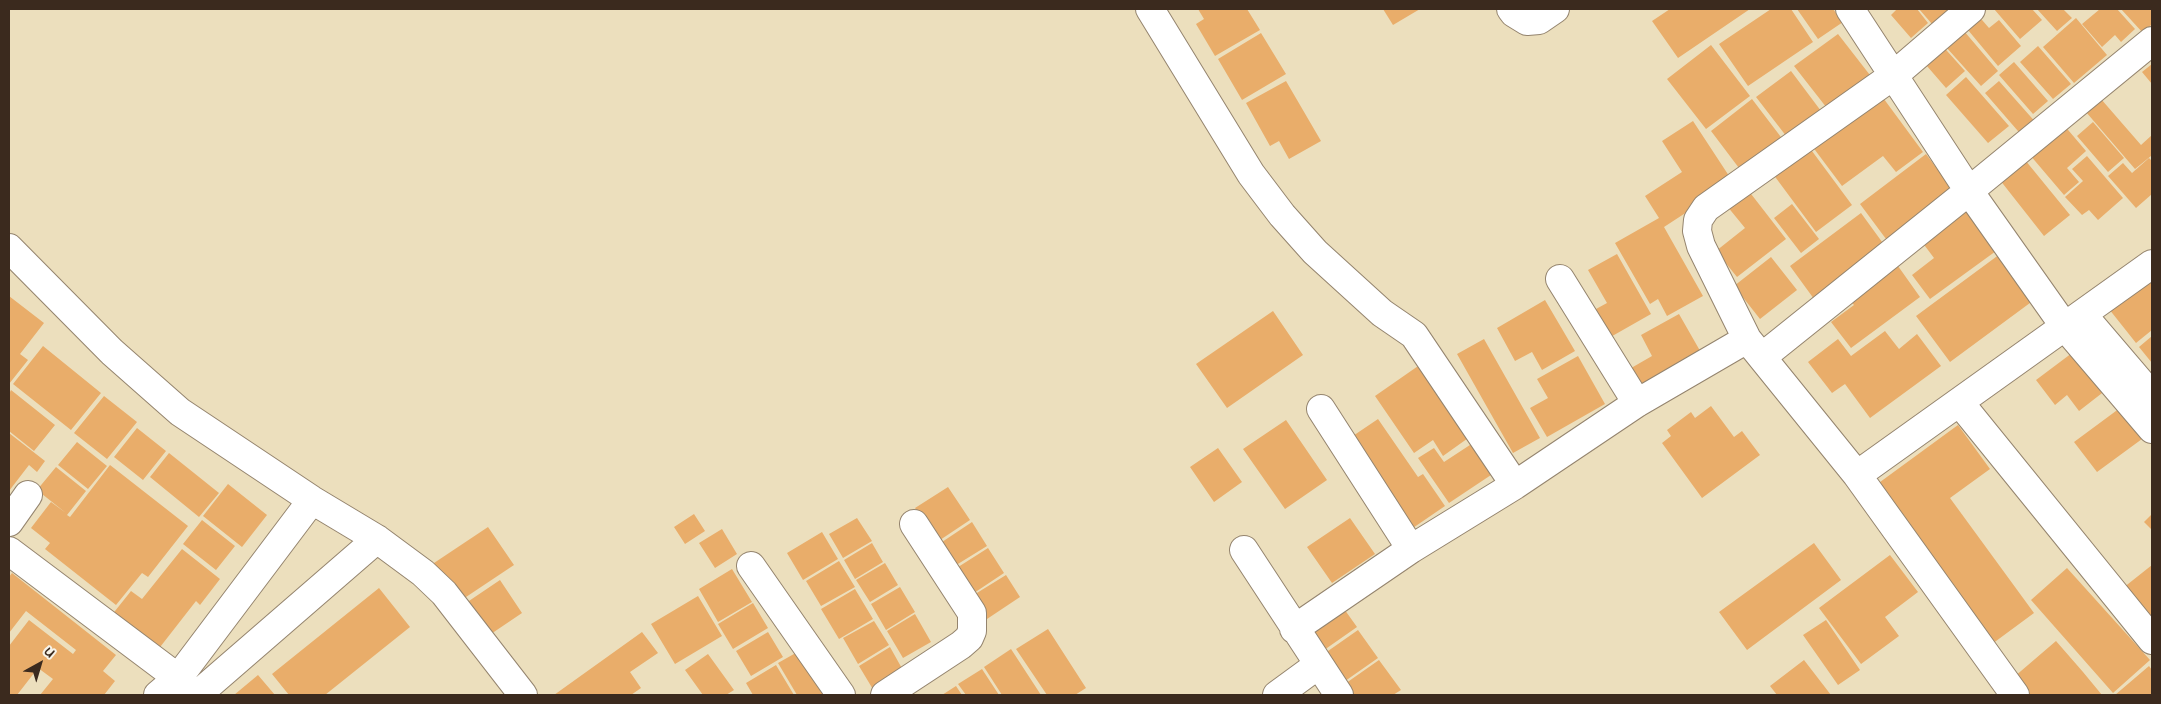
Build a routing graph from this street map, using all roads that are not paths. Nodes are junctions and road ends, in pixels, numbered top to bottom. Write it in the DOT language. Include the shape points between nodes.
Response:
graph roads {
  1 [pos="1150,9"];
  2 [pos="1511,9"];
  3 [pos="1555,9"];
  4 [pos="1850,9"];
  5 [pos="1971,9"];
  6 [pos="2152,42"];
  7 [pos="1894,75"];
  8 [pos="1970,191"];
  9 [pos="9,248"];
  10 [pos="2152,264"];
  11 [pos="1560,279"];
  12 [pos="2073,320"];
  13 [pos="1755,348"];
  14 [pos="2152,396"];
  15 [pos="1637,403"];
  16 [pos="1960,403"];
  17 [pos="1321,409"];
  18 [pos="2152,429"];
  19 [pos="1857,475"];
  20 [pos="1515,485"];
  21 [pos="28,495"];
  22 [pos="312,500"];
  23 [pos="9,522"];
  24 [pos="914,524"];
  25 [pos="377,539"];
  26 [pos="1411,549"];
  27 [pos="1244,550"];
  28 [pos="9,554"];
  29 [pos="751,566"];
  30 [pos="1294,629"];
  31 [pos="2152,640"];
  32 [pos="1318,665"];
  33 [pos="189,690"];
  34 [pos="158,695"];
  35 [pos="523,695"];
  36 [pos="841,695"];
  37 [pos="885,695"];
  38 [pos="1277,695"];
  39 [pos="1339,695"];
  40 [pos="2015,695"];
  1 -- 20 [label="street" via="1251,174 1282,215 1315,252 1382,313 1414,335"];
  2 -- 3 [label="street" via="1527,21 1539,20"];
  4 -- 7 [label="street"];
  5 -- 7 [label="street"];
  6 -- 8 [label="street"];
  7 -- 8 [label="street"];
  7 -- 13 [label="street" via="1706,208 1698,220 1701,246"];
  8 -- 12 [label="street"];
  8 -- 13 [label="street"];
  9 -- 22 [label="street" via="112,352 180,412"];
  10 -- 12 [label="street"];
  11 -- 15 [label="street"];
  12 -- 14 [label="street"];
  12 -- 16 [label="street"];
  12 -- 18 [label="street"];
  13 -- 15 [label="street"];
  13 -- 19 [label="street"];
  15 -- 20 [label="street"];
  16 -- 19 [label="street"];
  16 -- 31 [label="street"];
  17 -- 26 [label="street"];
  19 -- 40 [label="street"];
  20 -- 26 [label="street"];
  21 -- 23 [label="street"];
  22 -- 25 [label="street"];
  22 -- 33 [label="street"];
  24 -- 37 [label="street" via="972,613 972,632 961,645"];
  25 -- 33 [label="street"];
  25 -- 35 [label="street" via="444,593"];
  26 -- 30 [label="street"];
  27 -- 30 [label="street"];
  28 -- 33 [label="street"];
  29 -- 36 [label="street"];
  30 -- 32 [label="street"];
  32 -- 38 [label="street"];
  32 -- 39 [label="street"];
  33 -- 34 [label="street"];
}
